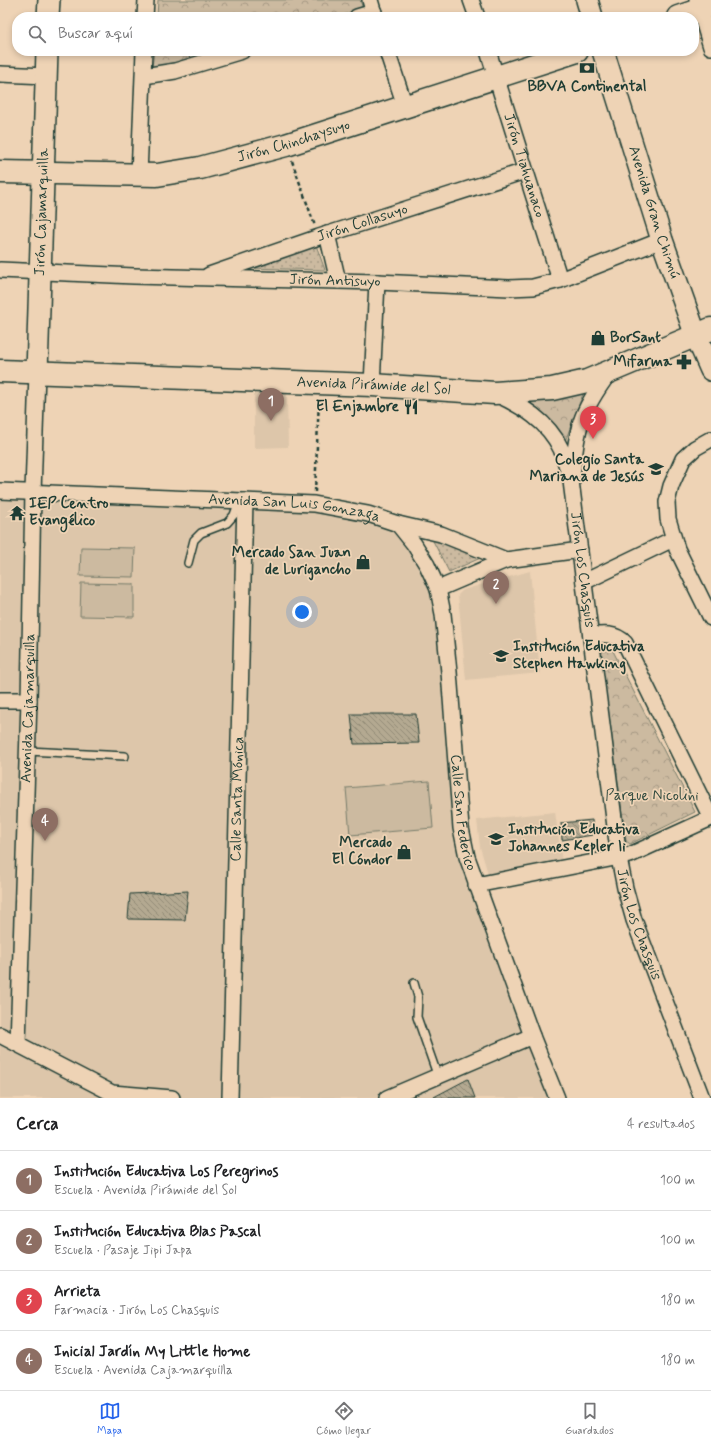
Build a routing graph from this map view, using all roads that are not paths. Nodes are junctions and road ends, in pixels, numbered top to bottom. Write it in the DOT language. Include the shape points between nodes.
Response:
graph roads {
  1 [pos="49,0"];
  2 [pos="146,0"];
  3 [pos="471,0"];
  4 [pos="587,0"];
  5 [pos="702,5"];
  6 [pos="48,12"];
  7 [pos="146,12"];
  8 [pos="475,12"];
  9 [pos="591,12"];
  10 [pos="688,12"];
  11 [pos="711,47"];
  12 [pos="47,56"];
  13 [pos="144,56"];
  14 [pos="225,56"];
  15 [pos="389,56"];
  16 [pos="489,56"];
  17 [pos="562,56"];
  18 [pos="605,56"];
  19 [pos="0,74"];
  20 [pos="46,76"];
  21 [pos="144,76"];
  22 [pos="496,78"];
  23 [pos="405,106"];
  24 [pos="525,171"];
  25 [pos="0,172"];
  26 [pos="43,174"];
  27 [pos="139,175"];
  28 [pos="323,235"];
  29 [pos="662,240"];
  30 [pos="0,270"];
  31 [pos="40,272"];
  32 [pos="201,278"];
  33 [pos="560,280"];
  34 [pos="338,281"];
  35 [pos="377,282"];
  36 [pos="703,333"];
  37 [pos="711,370"];
  38 [pos="0,371"];
  39 [pos="37,373"];
  40 [pos="609,373"];
  41 [pos="372,385"];
  42 [pos="495,394"];
  43 [pos="711,439"];
  44 [pos="571,481"];
  45 [pos="0,491"];
  46 [pos="33,492"];
  47 [pos="242,501"];
  48 [pos="398,524"];
  49 [pos="673,539"];
  50 [pos="580,550"];
  51 [pos="506,560"];
  52 [pos="188,564"];
  53 [pos="584,582"];
  54 [pos="438,589"];
  55 [pos="711,618"];
  56 [pos="591,636"];
  57 [pos="0,700"];
  58 [pos="30,700"];
  59 [pos="28,751"];
  60 [pos="125,756"];
  61 [pos="711,818"];
  62 [pos="619,858"];
  63 [pos="476,885"];
  64 [pos="414,983"];
  65 [pos="0,1036"];
  66 [pos="532,1036"];
  67 [pos="18,1044"];
  68 [pos="438,1077"];
  69 [pos="112,1096"];
  70 [pos="172,1098"];
  71 [pos="230,1098"];
  72 [pos="389,1098"];
  73 [pos="558,1098"];
  74 [pos="702,1098"];
  1 -- 6 [label="street"];
  2 -- 7 [label="street"];
  3 -- 8 [label="street"];
  4 -- 9 [label="street"];
  5 -- 10 [label="main road"];
  5 -- 11 [label="street"];
  12 -- 20 [label="street, Jirón Cajamarquilla"];
  13 -- 21 [label="street"];
  14 -- 21 [label="street" via="175,71"];
  15 -- 23 [label="street"];
  16 -- 22 [label="street, Jirón Tiahuanaco"];
  17 -- 22 [label="main road, Jirón Chinchaysuyo"];
  18 -- 29 [label="street, Avenida Gran Chimú"];
  19 -- 20 [label="street"];
  20 -- 26 [label="street, Jirón Cajamarquilla"];
  21 -- 27 [label="street"];
  22 -- 23 [label="main road, Jirón Chinchaysuyo"];
  22 -- 24 [label="street, Jirón Tiahuanaco"];
  23 -- 27 [label="main road, Jirón Chinchaysuyo" via="286,145 200,168 157,175"];
  24 -- 28 [label="street, Jirón Collasuyo"];
  24 -- 33 [label="street, Jirón Tiahuanaco"];
  25 -- 26 [label="main road, Jirón Chinchaysuyo"];
  26 -- 27 [label="main road, Jirón Chinchaysuyo"];
  26 -- 31 [label="street, Jirón Cajamarquilla"];
  28 -- 32 [label="street, Jirón Collasuyo"];
  28 -- 34 [label="street"];
  29 -- 33 [label="street, Jirón Antisuyo"];
  29 -- 36 [label="street, Avenida Gran Chimú"];
  30 -- 31 [label="street, Jirón Antisuyo"];
  31 -- 32 [label="street, Jirón Antisuyo"];
  31 -- 39 [label="street, Jirón Cajamarquilla"];
  32 -- 34 [label="street, Jirón Antisuyo"];
  33 -- 35 [label="street, Jirón Antisuyo" via="533,287 509,288"];
  34 -- 35 [label="street, Jirón Antisuyo"];
  35 -- 41 [label="street"];
  36 -- 37 [label="street, Avenida Gran Chimú"];
  36 -- 40 [label="main road, Avenida Pirámide del Sol"];
  38 -- 39 [label="main road, Avenida Pirámide del Sol"];
  39 -- 41 [label="main road, Avenida Pirámide del Sol"];
  39 -- 46 [label="street, Avenida Cajamarquilla"];
  40 -- 42 [label="main road, Avenida Pirámide del Sol" via="558,388"];
  40 -- 44 [label="street, Jirón Los Chasquis" via="596,391 581,422"];
  41 -- 42 [label="main road, Avenida Pirámide del Sol"];
  42 -- 44 [label="street, Jirón Los Chasquis" via="534,415 550,431 560,448"];
  43 -- 49 [label="street" via="683,459 671,486 667,502"];
  44 -- 50 [label="street, Jirón Los Chasquis"];
  45 -- 46 [label="street, Avenida San Luis Gonzaga"];
  46 -- 47 [label="street, Avenida San Luis Gonzaga"];
  46 -- 58 [label="street, Avenida Cajamarquilla"];
  47 -- 48 [label="street, Avenida San Luis Gonzaga" via="314,504 368,514"];
  47 -- 52 [label="lane" via="227,523 201,533 194,540"];
  47 -- 71 [label="street, Calle Santa Mónica"];
  48 -- 51 [label="street, Avenida San Luis Gonzaga" via="441,534"];
  48 -- 54 [label="street, Calle San Federico" via="424,560"];
  49 -- 53 [label="street"];
  49 -- 55 [label="street"];
  50 -- 51 [label="street, Avenida San Luis Gonzaga"];
  50 -- 53 [label="street, Jirón Los Chasquis"];
  51 -- 54 [label="street"];
  53 -- 56 [label="street, Jirón Los Chasquis"];
  54 -- 63 [label="street, Calle San Federico" via="449,672 460,828"];
  56 -- 61 [label="street" via="610,634 625,643"];
  56 -- 62 [label="street, Jirón Los Chasquis"];
  57 -- 58 [label="street"];
  58 -- 59 [label="street, Avenida Cajamarquilla"];
  59 -- 60 [label="lane"];
  59 -- 67 [label="street, Avenida Cajamarquilla"];
  61 -- 62 [label="street"];
  62 -- 63 [label="street"];
  62 -- 74 [label="street, Jirón Los Chasquis" via="634,920"];
  63 -- 66 [label="street, Calle San Federico"];
  64 -- 68 [label="lane" via="419,1004 418,1017"];
  65 -- 67 [label="street"];
  66 -- 68 [label="street"];
  66 -- 73 [label="street, Calle San Federico"];
  67 -- 69 [label="street"];
  68 -- 72 [label="street"];
  69 -- 70 [label="street"];
}
